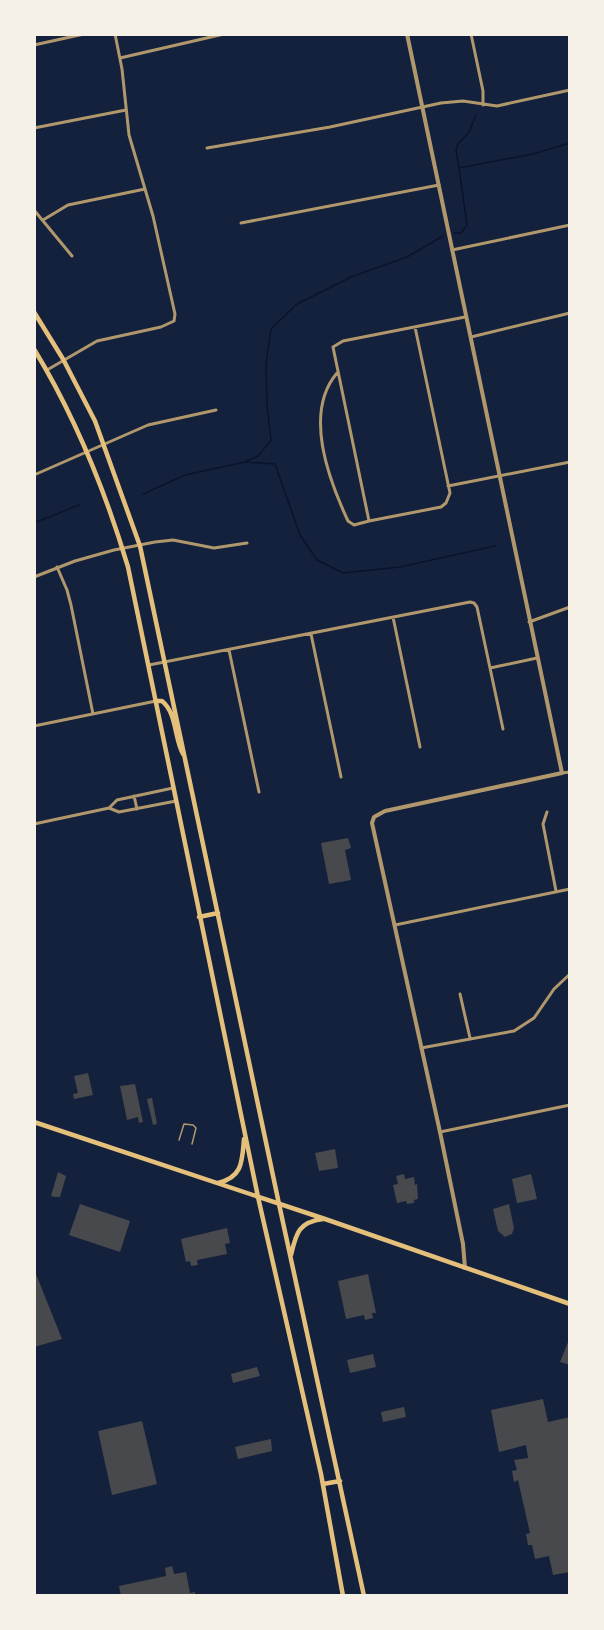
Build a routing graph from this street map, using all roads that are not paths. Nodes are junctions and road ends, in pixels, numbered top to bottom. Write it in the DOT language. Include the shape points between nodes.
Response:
graph roads {
  1 [pos="84,34"];
  2 [pos="116,34"];
  3 [pos="224,34"];
  4 [pos="407,34"];
  5 [pos="471,34"];
  6 [pos="34,45"];
  7 [pos="120,58"];
  8 [pos="570,90"];
  9 [pos="483,105"];
  10 [pos="422,108"];
  11 [pos="126,110"];
  12 [pos="34,128"];
  13 [pos="207,148"];
  14 [pos="439,185"];
  15 [pos="145,189"];
  16 [pos="34,210"];
  17 [pos="43,220"];
  18 [pos="241,223"];
  19 [pos="570,225"];
  20 [pos="452,250"];
  21 [pos="72,256"];
  22 [pos="34,312"];
  23 [pos="570,313"];
  24 [pos="465,317"];
  25 [pos="415,327"];
  26 [pos="470,338"];
  27 [pos="34,349"];
  28 [pos="63,359"];
  29 [pos="47,370"];
  30 [pos="337,374"];
  31 [pos="216,410"];
  32 [pos="104,445"];
  33 [pos="88,452"];
  34 [pos="570,462"];
  35 [pos="34,475"];
  36 [pos="499,476"];
  37 [pos="448,486"];
  38 [pos="369,521"];
  39 [pos="247,543"];
  40 [pos="140,546"];
  41 [pos="123,549"];
  42 [pos="57,567"];
  43 [pos="34,577"];
  44 [pos="570,607"];
  45 [pos="393,617"];
  46 [pos="529,622"];
  47 [pos="311,634"];
  48 [pos="229,650"];
  49 [pos="537,658"];
  50 [pos="166,662"];
  51 [pos="149,665"];
  52 [pos="490,668"];
  53 [pos="156,701"];
  54 [pos="93,714"];
  55 [pos="34,726"];
  56 [pos="503,729"];
  57 [pos="420,747"];
  58 [pos="186,759"];
  59 [pos="570,772"];
  60 [pos="562,773"];
  61 [pos="341,777"];
  62 [pos="173,788"];
  63 [pos="259,792"];
  64 [pos="134,796"];
  65 [pos="176,801"];
  66 [pos="109,808"];
  67 [pos="137,809"];
  68 [pos="547,812"];
  69 [pos="34,824"];
  70 [pos="570,889"];
  71 [pos="556,891"];
  72 [pos="218,913"];
  73 [pos="199,917"];
  74 [pos="393,926"];
  75 [pos="570,974"];
  76 [pos="460,994"];
  77 [pos="470,1038"];
  78 [pos="421,1048"];
  79 [pos="570,1106"];
  80 [pos="34,1122"];
  81 [pos="440,1132"];
  82 [pos="245,1133"];
  83 [pos="179,1140"];
  84 [pos="192,1144"];
  85 [pos="216,1184"];
  86 [pos="258,1197"];
  87 [pos="279,1204"];
  88 [pos="325,1219"];
  89 [pos="291,1258"];
  90 [pos="465,1268"];
  91 [pos="570,1304"];
  92 [pos="340,1481"];
  93 [pos="323,1484"];
  94 [pos="343,1596"];
  95 [pos="364,1596"];
  1 -- 6 [label="street"];
  2 -- 7 [label="street"];
  3 -- 7 [label="street"];
  4 -- 10 [label="street"];
  5 -- 9 [label="street"];
  7 -- 11 [label="street"];
  8 -- 9 [label="street" via="496,106"];
  9 -- 10 [label="street" via="454,101"];
  10 -- 13 [label="street"];
  10 -- 14 [label="street"];
  11 -- 12 [label="street"];
  11 -- 15 [label="street"];
  14 -- 18 [label="street"];
  14 -- 20 [label="street"];
  15 -- 17 [label="street" via="68,205"];
  15 -- 28 [label="street" via="174,321 97,341"];
  16 -- 17 [label="street"];
  17 -- 21 [label="street"];
  19 -- 20 [label="street"];
  20 -- 24 [label="street"];
  22 -- 28 [label="main road"];
  23 -- 26 [label="street"];
  24 -- 25 [label="street"];
  24 -- 26 [label="street"];
  25 -- 30 [label="street" via="338,342 333,346"];
  25 -- 37 [label="street"];
  26 -- 36 [label="street"];
  27 -- 29 [label="main road"];
  28 -- 29 [label="street"];
  28 -- 32 [label="main road"];
  29 -- 33 [label="main road"];
  30 -- 38 [label="street"];
  30 -- 38 [label="street" via="329,382 319,419 323,445 348,521 354,525"];
  31 -- 32 [label="street" via="148,425"];
  32 -- 33 [label="street"];
  32 -- 40 [label="main road"];
  33 -- 35 [label="street"];
  33 -- 41 [label="main road"];
  34 -- 36 [label="street"];
  36 -- 37 [label="street"];
  36 -- 46 [label="street"];
  37 -- 38 [label="street" via="449,497 441,507"];
  39 -- 40 [label="street" via="214,548 173,540"];
  40 -- 41 [label="street"];
  40 -- 50 [label="main road"];
  41 -- 42 [label="street"];
  41 -- 51 [label="main road"];
  42 -- 43 [label="street"];
  42 -- 54 [label="street" via="71,605"];
  44 -- 46 [label="street"];
  45 -- 47 [label="street"];
  45 -- 52 [label="street" via="474,603"];
  45 -- 57 [label="street"];
  46 -- 49 [label="street"];
  47 -- 48 [label="street"];
  47 -- 61 [label="street"];
  48 -- 50 [label="street"];
  48 -- 63 [label="street"];
  49 -- 52 [label="street"];
  49 -- 60 [label="street"];
  50 -- 51 [label="street"];
  50 -- 58 [label="main road"];
  51 -- 53 [label="main road"];
  52 -- 56 [label="street"];
  53 -- 54 [label="street"];
  53 -- 58 [label="main road" via="162,701 170,711"];
  53 -- 62 [label="main road"];
  54 -- 55 [label="street"];
  58 -- 72 [label="main road"];
  59 -- 60 [label="street"];
  60 -- 74 [label="street" via="378,813 372,832"];
  62 -- 64 [label="street"];
  62 -- 65 [label="main road"];
  64 -- 66 [label="street" via="117,800"];
  64 -- 67 [label="street"];
  65 -- 67 [label="street"];
  65 -- 73 [label="main road"];
  66 -- 67 [label="street" via="119,812"];
  66 -- 69 [label="street"];
  68 -- 71 [label="street" via="543,824"];
  70 -- 71 [label="street"];
  71 -- 74 [label="street"];
  72 -- 73 [label="main road"];
  72 -- 87 [label="main road"];
  73 -- 82 [label="main road"];
  74 -- 78 [label="street"];
  75 -- 77 [label="street" via="534,1018 514,1030"];
  76 -- 77 [label="street"];
  77 -- 78 [label="street"];
  78 -- 81 [label="street"];
  79 -- 81 [label="street"];
  80 -- 85 [label="main road"];
  81 -- 90 [label="street"];
  82 -- 85 [label="main road" via="242,1166 234,1176"];
  82 -- 86 [label="main road"];
  83 -- 84 [label="lane" via="184,1124 188,1123 196,1128"];
  85 -- 86 [label="main road"];
  86 -- 87 [label="main road"];
  86 -- 93 [label="main road"];
  87 -- 88 [label="main road"];
  87 -- 89 [label="main road"];
  88 -- 89 [label="main road" via="307,1222 296,1234"];
  88 -- 90 [label="main road"];
  89 -- 92 [label="main road"];
  90 -- 91 [label="main road"];
  92 -- 93 [label="main road"];
  92 -- 95 [label="main road"];
  93 -- 94 [label="main road"];
}
